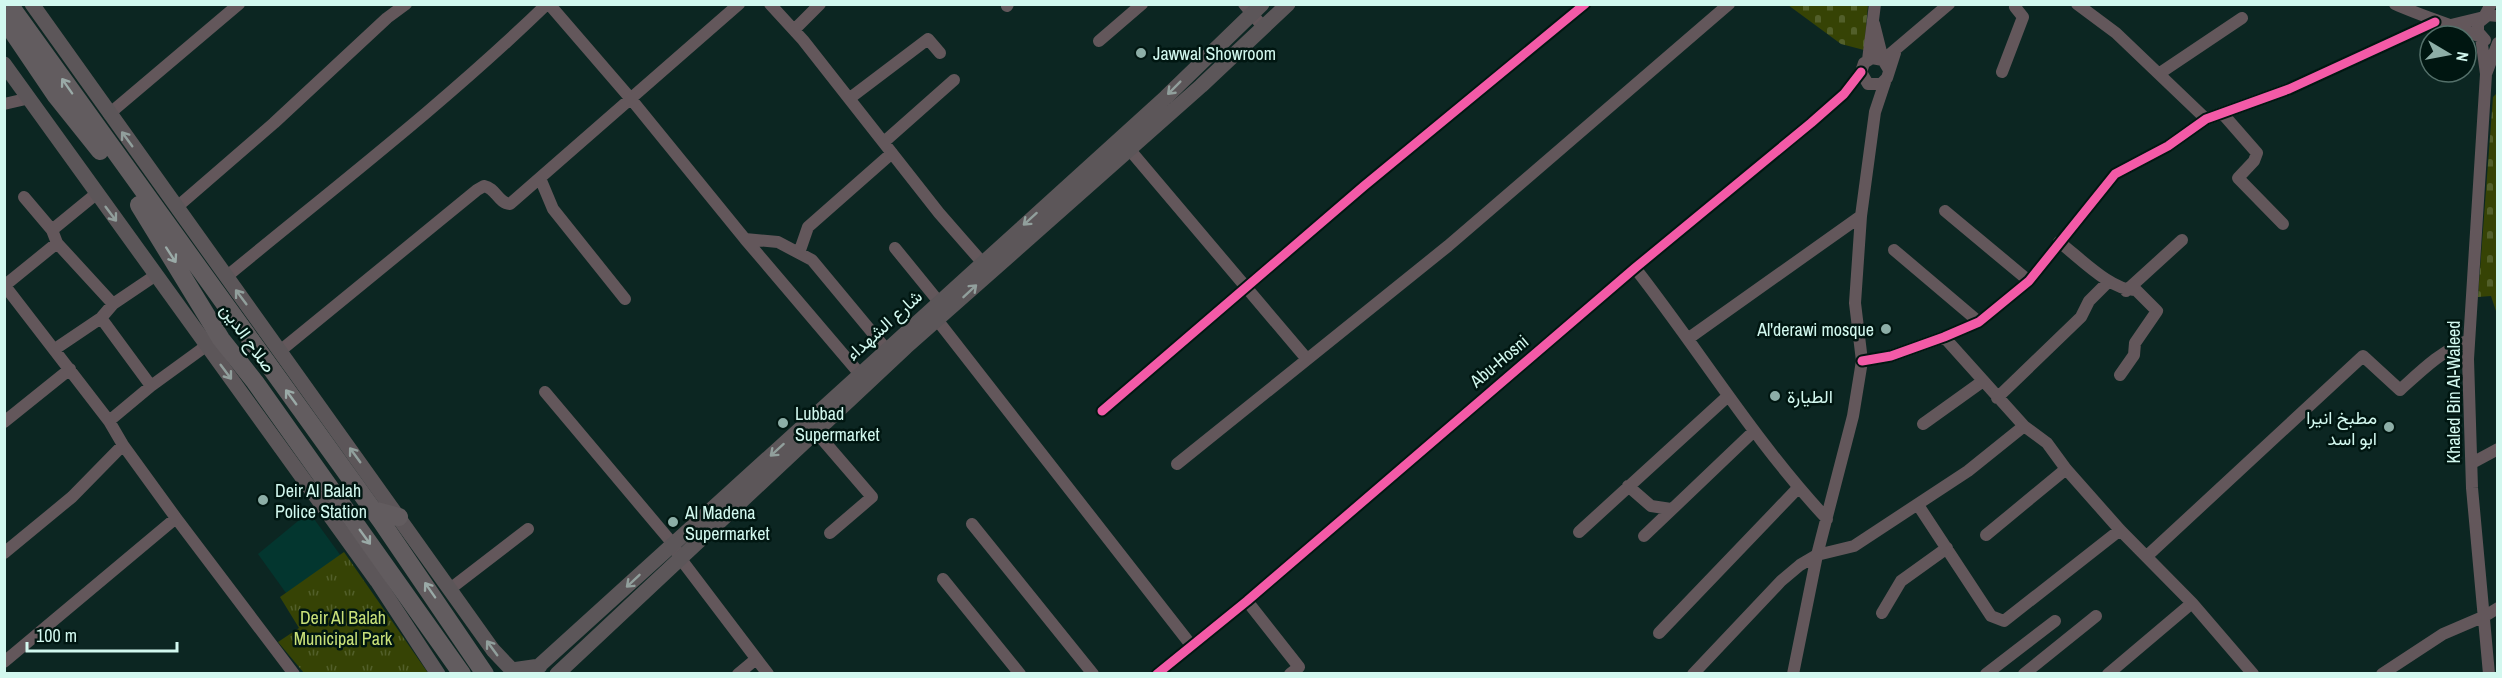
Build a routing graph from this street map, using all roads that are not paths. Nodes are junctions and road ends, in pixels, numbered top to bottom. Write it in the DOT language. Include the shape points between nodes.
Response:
graph roads {
  1 [pos="9,4"];
  2 [pos="32,4"];
  3 [pos="239,4"];
  4 [pos="406,4"];
  5 [pos="548,4"];
  6 [pos="740,4"];
  7 [pos="770,4"];
  8 [pos="820,4"];
  9 [pos="1142,4"];
  10 [pos="1288,4"];
  11 [pos="1585,4"];
  12 [pos="1729,4"];
  13 [pos="1875,4"];
  14 [pos="1949,4"];
  15 [pos="2017,4"];
  16 [pos="2077,4"];
  17 [pos="2395,4"];
  18 [pos="2491,4"];
  19 [pos="1253,8"];
  20 [pos="2498,16"];
  21 [pos="2484,17"];
  22 [pos="2242,18"];
  23 [pos="4,19"];
  24 [pos="2435,22"];
  25 [pos="1874,24"];
  26 [pos="2446,24"];
  27 [pos="2455,24"];
  28 [pos="1263,27"];
  29 [pos="794,30"];
  30 [pos="2478,36"];
  31 [pos="2481,37"];
  32 [pos="1099,41"];
  33 [pos="2498,41"];
  34 [pos="940,53"];
  35 [pos="1868,60"];
  36 [pos="4,64"];
  37 [pos="1886,71"];
  38 [pos="1862,72"];
  39 [pos="2002,72"];
  40 [pos="2160,73"];
  41 [pos="2486,74"];
  42 [pos="954,80"];
  43 [pos="1868,84"];
  44 [pos="1844,94"];
  45 [pos="850,98"];
  46 [pos="30,99"];
  47 [pos="631,99"];
  48 [pos="4,104"];
  49 [pos="1875,112"];
  50 [pos="2222,113"];
  51 [pos="109,114"];
  52 [pos="2206,119"];
  53 [pos="884,142"];
  54 [pos="1130,149"];
  55 [pos="892,153"];
  56 [pos="540,178"];
  57 [pos="96,194"];
  58 [pos="24,197"];
  59 [pos="177,207"];
  60 [pos="1945,211"];
  61 [pos="1861,216"];
  62 [pos="2283,224"];
  63 [pos="52,230"];
  64 [pos="745,239"];
  65 [pos="2182,240"];
  66 [pos="2059,242"];
  67 [pos="57,243"];
  68 [pos="895,248"];
  69 [pos="1893,250"];
  70 [pos="799,254"];
  71 [pos="987,267"];
  72 [pos="1635,268"];
  73 [pos="156,275"];
  74 [pos="226,277"];
  75 [pos="2109,280"];
  76 [pos="2029,281"];
  77 [pos="5,286"];
  78 [pos="1246,288"];
  79 [pos="2126,291"];
  80 [pos="625,299"];
  81 [pos="939,303"];
  82 [pos="113,304"];
  83 [pos="101,318"];
  84 [pos="938,321"];
  85 [pos="1979,322"];
  86 [pos="1944,337"];
  87 [pos="1689,338"];
  88 [pos="2469,340"];
  89 [pos="206,346"];
  90 [pos="55,349"];
  91 [pos="886,349"];
  92 [pos="280,351"];
  93 [pos="1306,358"];
  94 [pos="1862,361"];
  95 [pos="70,369"];
  96 [pos="2120,375"];
  97 [pos="863,378"];
  98 [pos="1983,381"];
  99 [pos="151,386"];
  100 [pos="545,392"];
  101 [pos="1728,396"];
  102 [pos="1997,398"];
  103 [pos="1102,411"];
  104 [pos="109,421"];
  105 [pos="4,422"];
  106 [pos="1923,424"];
  107 [pos="2024,426"];
  108 [pos="816,432"];
  109 [pos="1753,432"];
  110 [pos="123,445"];
  111 [pos="2498,449"];
  112 [pos="2472,463"];
  113 [pos="1177,464"];
  114 [pos="2066,469"];
  115 [pos="1628,486"];
  116 [pos="1798,488"];
  117 [pos="1918,505"];
  118 [pos="1671,509"];
  119 [pos="373,510"];
  120 [pos="399,517"];
  121 [pos="176,518"];
  122 [pos="1827,519"];
  123 [pos="972,524"];
  124 [pos="528,529"];
  125 [pos="2120,530"];
  126 [pos="1579,532"];
  127 [pos="830,533"];
  128 [pos="1986,535"];
  129 [pos="1644,536"];
  130 [pos="1947,548"];
  131 [pos="676,551"];
  132 [pos="4,553"];
  133 [pos="1817,555"];
  134 [pos="2147,556"];
  135 [pos="943,579"];
  136 [pos="450,589"];
  137 [pos="1247,601"];
  138 [pos="2192,603"];
  139 [pos="2498,608"];
  140 [pos="1882,613"];
  141 [pos="2096,616"];
  142 [pos="2485,616"];
  143 [pos="2055,621"];
  144 [pos="1659,633"];
  145 [pos="1191,645"];
  146 [pos="756,658"];
  147 [pos="4,662"];
  148 [pos="535,670"];
  149 [pos="1158,673"];
  150 [pos="294,674"];
  151 [pos="438,674"];
  152 [pos="462,674"];
  153 [pos="485,674"];
  154 [pos="557,674"];
  155 [pos="738,674"];
  156 [pos="768,674"];
  157 [pos="1020,674"];
  158 [pos="1094,674"];
  159 [pos="1290,674"];
  160 [pos="1693,674"];
  161 [pos="1793,674"];
  162 [pos="1986,674"];
  163 [pos="2024,674"];
  164 [pos="2108,674"];
  165 [pos="2253,674"];
  166 [pos="2382,674"];
  167 [pos="2489,674"];
  119 -- 1 [label="highway, صلاح الدين, one-way"];
  2 -- 51 [label="main road"];
  3 -- 51 [label="street"];
  4 -- 59 [label="street"];
  5 -- 47 [label="street"];
  5 -- 74 [label="street" via="438,103"];
  6 -- 47 [label="street"];
  7 -- 29 [label="street"];
  8 -- 29 [label="street"];
  9 -- 32 [label="street"];
  10 -- 28 [label="main road, شارع الشهداء"];
  11 -- 78 [label="street"];
  12 -- 93 [label="street" via="1448,246"];
  13 -- 25 [label="street"];
  14 -- 37 [label="street" via="1897,49"];
  15 -- 39 [label="street" via="2015,7 2023,17"];
  16 -- 40 [label="street"];
  17 -- 24 [label="street"];
  18 -- 21 [label="street"];
  19 -- 28 [label="street"];
  19 -- 71 [label="main road, شارع الشهداء, one-way" via="1166,97"];
  20 -- 21 [label="street"];
  21 -- 27 [label="street"];
  21 -- 31 [label="street" via="2478,28"];
  22 -- 40 [label="street"];
  23 -- 152 [label="highway, صلاح الدين, one-way" via="56,96 119,176 221,339 255,381"];
  24 -- 26 [label="street"];
  24 -- 50 [label="street" via="2289,89"];
  25 -- 35 [label="street, Abu-Hosni"];
  25 -- 37 [label="street"];
  28 -- 54 [label="main road, شارع الشهداء"];
  29 -- 45 [label="street"];
  30 -- 31 [label="street"];
  31 -- 33 [label="street"];
  31 -- 41 [label="street"];
  33 -- 41 [label="street"];
  34 -- 45 [label="street" via="928,39"];
  35 -- 37 [label="street" via="1876,58"];
  35 -- 38 [label="street, Abu-Hosni"];
  36 -- 46 [label="main road"];
  37 -- 43 [label="street, Abu-Hosni" via="1877,86"];
  37 -- 49 [label="street"];
  38 -- 43 [label="street"];
  38 -- 44 [label="street, Abu-Hosni"];
  40 -- 52 [label="street"];
  41 -- 88 [label="street, Khaled Bin Al-Waleed"];
  42 -- 53 [label="street"];
  43 -- 44 [label="street, Abu-Hosni"];
  43 -- 49 [label="street"];
  44 -- 72 [label="street, Abu-Hosni"];
  45 -- 53 [label="street"];
  46 -- 48 [label="street"];
  46 -- 57 [label="main road"];
  47 -- 56 [label="street"];
  47 -- 64 [label="street"];
  49 -- 61 [label="street"];
  50 -- 52 [label="street"];
  50 -- 62 [label="street" via="2257,153 2238,178"];
  59 -- 51 [label="main road, one-way"];
  52 -- 66 [label="street" via="2168,146 2115,174"];
  53 -- 55 [label="street"];
  54 -- 71 [label="main road, شارع الشهداء"];
  54 -- 78 [label="street"];
  55 -- 70 [label="street" via="808,226"];
  55 -- 71 [label="street"];
  56 -- 80 [label="street" via="553,210"];
  56 -- 92 [label="street" via="510,204 490,188 477,190"];
  57 -- 63 [label="street"];
  57 -- 73 [label="main road, one-way"];
  58 -- 63 [label="street"];
  59 -- 74 [label="main road"];
  60 -- 76 [label="street"];
  61 -- 87 [label="street"];
  61 -- 94 [label="street" via="1855,303"];
  63 -- 67 [label="street"];
  64 -- 70 [label="street" via="778,242"];
  64 -- 97 [label="street"];
  65 -- 79 [label="street"];
  66 -- 75 [label="street"];
  66 -- 76 [label="street"];
  67 -- 77 [label="street"];
  67 -- 82 [label="street"];
  68 -- 81 [label="street"];
  69 -- 85 [label="street"];
  70 -- 91 [label="street" via="812,260"];
  71 -- 81 [label="main road, شارع الشهداء"];
  84 -- 71 [label="main road, شارع الشهداء, one-way"];
  72 -- 87 [label="street"];
  72 -- 137 [label="street, Abu-Hosni"];
  73 -- 82 [label="street"];
  73 -- 89 [label="main road"];
  92 -- 74 [label="main road, one-way"];
  75 -- 79 [label="street"];
  75 -- 102 [label="street" via="2089,301 2081,317"];
  76 -- 85 [label="street"];
  77 -- 90 [label="street"];
  78 -- 93 [label="street"];
  78 -- 103 [label="street"];
  79 -- 96 [label="street" via="2136,290 2157,311"];
  81 -- 91 [label="main road, شارع الشهداء"];
  82 -- 83 [label="street"];
  83 -- 90 [label="street"];
  83 -- 99 [label="street"];
  84 -- 97 [label="main road, شارع الشهداء"];
  84 -- 145 [label="street"];
  85 -- 86 [label="street"];
  86 -- 94 [label="street" via="1891,356"];
  86 -- 98 [label="street"];
  87 -- 101 [label="street"];
  88 -- 112 [label="street, Khaled Bin Al-Waleed"];
  88 -- 134 [label="street" via="2433,360 2400,390 2363,356"];
  89 -- 99 [label="street"];
  89 -- 151 [label="main road, one-way" via="372,573"];
  90 -- 95 [label="street"];
  91 -- 97 [label="main road, شارع الشهداء"];
  120 -- 92 [label="main road, one-way"];
  93 -- 113 [label="street"];
  94 -- 122 [label="street" via="1853,416"];
  95 -- 104 [label="street"];
  95 -- 105 [label="street"];
  97 -- 108 [label="main road, شارع الشهداء"];
  97 -- 131 [label="main road, شارع الشهداء, one-way"];
  98 -- 102 [label="street"];
  98 -- 106 [label="street"];
  99 -- 104 [label="street"];
  100 -- 131 [label="street"];
  101 -- 109 [label="street"];
  101 -- 115 [label="street"];
  102 -- 107 [label="street"];
  104 -- 110 [label="street"];
  107 -- 114 [label="street" via="2047,443"];
  107 -- 117 [label="street"];
  108 -- 127 [label="street" via="872,497"];
  108 -- 131 [label="main road, شارع الشهداء"];
  109 -- 116 [label="street"];
  109 -- 118 [label="street"];
  110 -- 121 [label="street"];
  110 -- 132 [label="street" via="72,497"];
  111 -- 112 [label="street"];
  112 -- 142 [label="street, Khaled Bin Al-Waleed"];
  114 -- 125 [label="street"];
  114 -- 128 [label="street"];
  115 -- 118 [label="street" via="1651,506"];
  115 -- 126 [label="street"];
  116 -- 122 [label="street"];
  116 -- 144 [label="street"];
  117 -- 130 [label="street"];
  117 -- 133 [label="street" via="1854,546"];
  118 -- 129 [label="street"];
  119 -- 120 [label="highway"];
  153 -- 119 [label="highway, صلاح الدين, one-way"];
  120 -- 136 [label="main road"];
  121 -- 147 [label="street"];
  121 -- 150 [label="street"];
  122 -- 133 [label="street"];
  123 -- 158 [label="street"];
  124 -- 136 [label="street"];
  125 -- 130 [label="street" via="2004,621 1991,616"];
  125 -- 134 [label="street"];
  130 -- 140 [label="street" via="1901,580"];
  131 -- 146 [label="street"];
  131 -- 148 [label="main road, شارع الشهداء, one-way"];
  131 -- 154 [label="main road, شارع الشهداء"];
  133 -- 160 [label="street" via="1780,581"];
  133 -- 161 [label="street"];
  134 -- 138 [label="street"];
  135 -- 157 [label="street"];
  148 -- 136 [label="main road, one-way" via="508,669"];
  137 -- 145 [label="street, Abu-Hosni"];
  137 -- 159 [label="street" via="1299,667"];
  138 -- 164 [label="street"];
  138 -- 165 [label="street"];
  139 -- 142 [label="street"];
  141 -- 163 [label="street"];
  142 -- 166 [label="street" via="2443,634"];
  142 -- 167 [label="street, Khaled Bin Al-Waleed"];
  143 -- 162 [label="street"];
  145 -- 149 [label="street, Abu-Hosni"];
  146 -- 155 [label="street"];
  146 -- 156 [label="street"];
}
